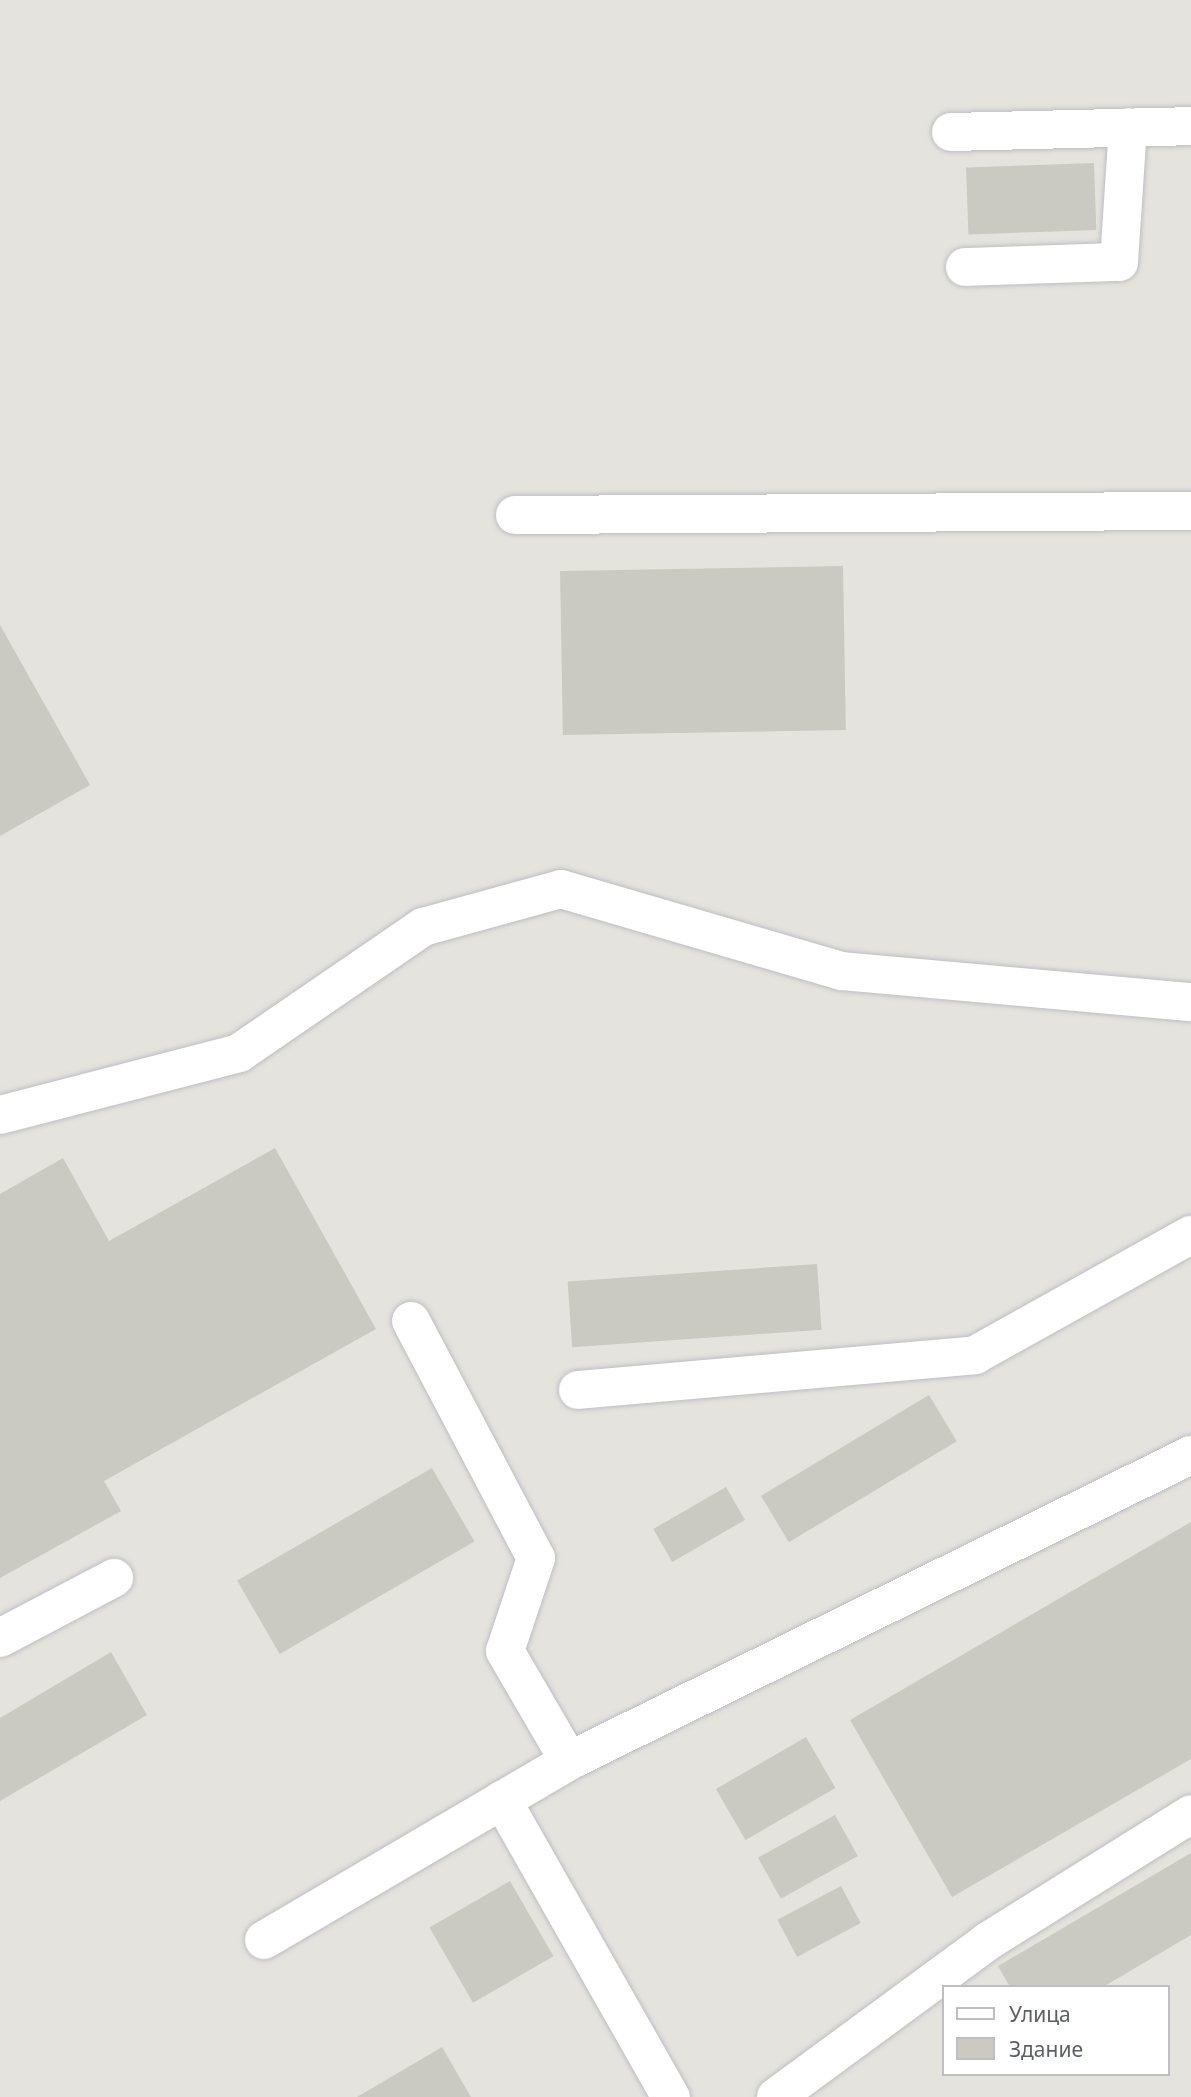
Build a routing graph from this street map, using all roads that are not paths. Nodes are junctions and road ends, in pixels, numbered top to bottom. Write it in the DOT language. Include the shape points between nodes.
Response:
graph roads {
  1 [pos="1191,126"];
  2 [pos="1128,127"];
  3 [pos="951,132"];
  4 [pos="965,267"];
  5 [pos="1191,511"];
  6 [pos="515,515"];
  7 [pos="1191,1002"];
  8 [pos="0,1115"];
  9 [pos="1191,1236"];
  10 [pos="411,1321"];
  11 [pos="578,1390"];
  12 [pos="1191,1455"];
  13 [pos="114,1578"];
  14 [pos="0,1638"];
  15 [pos="569,1761"];
  16 [pos="502,1800"];
  17 [pos="1191,1814"];
  18 [pos="264,1940"];
  19 [pos="671,2097"];
  20 [pos="776,2097"];
  1 -- 2 [label="lane"];
  2 -- 3 [label="lane"];
  2 -- 4 [label="lane" via="1119,262"];
  5 -- 6 [label="lane"];
  7 -- 8 [label="lane" via="842,971 561,889 423,927 239,1053"];
  9 -- 11 [label="lane" via="975,1355"];
  10 -- 15 [label="lane" via="536,1558 505,1651"];
  12 -- 15 [label="lane"];
  13 -- 14 [label="lane"];
  15 -- 16 [label="lane"];
  16 -- 18 [label="lane"];
  16 -- 19 [label="lane"];
  17 -- 20 [label="lane" via="988,1941"];
}
